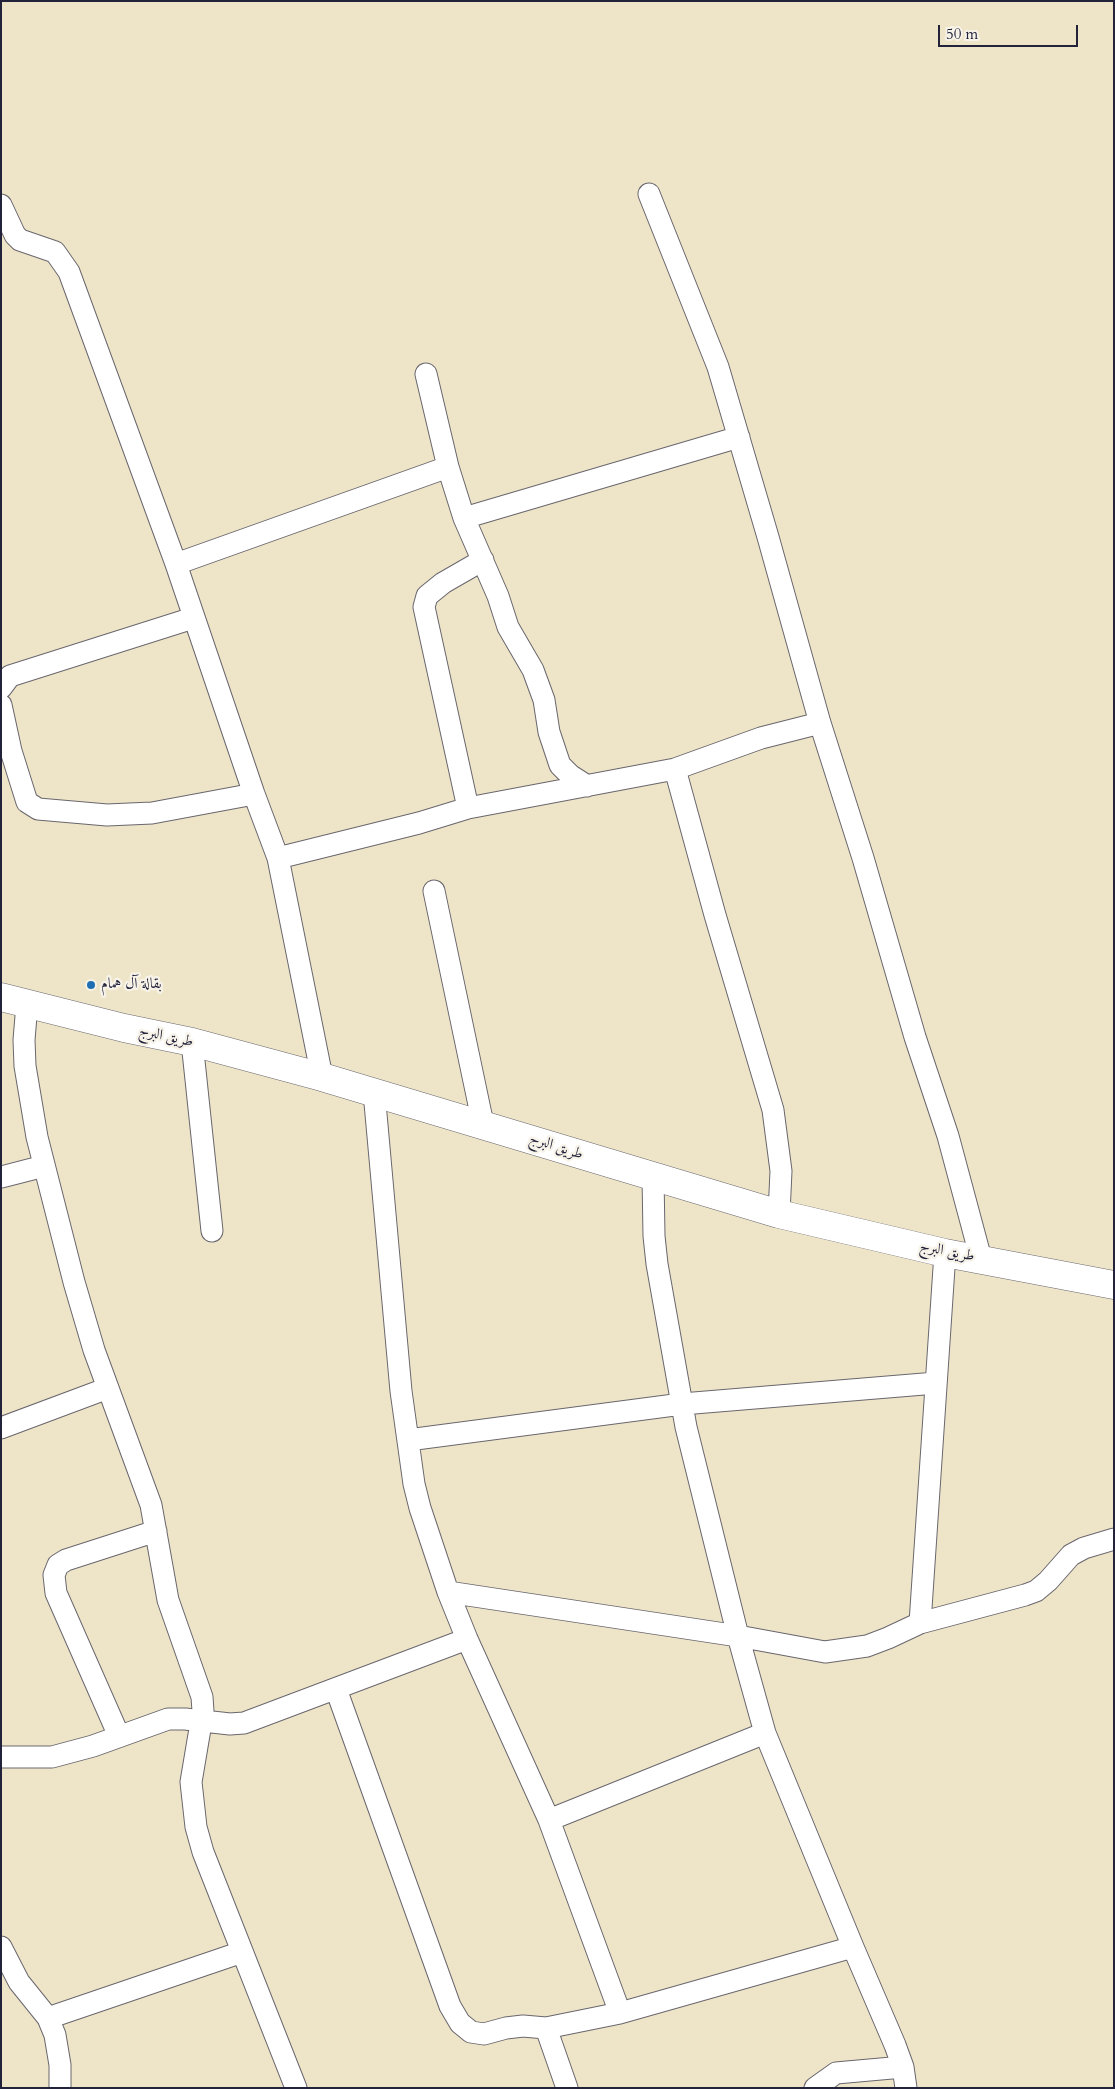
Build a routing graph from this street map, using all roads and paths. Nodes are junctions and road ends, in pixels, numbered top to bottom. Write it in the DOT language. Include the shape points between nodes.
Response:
graph roads {
  1 [pos="649,194"];
  2 [pos="1,205"];
  3 [pos="426,374"];
  4 [pos="739,437"];
  5 [pos="448,467"];
  6 [pos="464,518"];
  7 [pos="483,560"];
  8 [pos="176,564"];
  9 [pos="193,618"];
  10 [pos="1,688"];
  11 [pos="1,705"];
  12 [pos="820,723"];
  13 [pos="675,769"];
  14 [pos="586,786"];
  15 [pos="254,794"];
  16 [pos="468,808"];
  17 [pos="278,858"];
  18 [pos="434,891"];
  19 [pos="1,996"];
  20 [pos="27,1004"];
  21 [pos="192,1042"];
  22 [pos="322,1077"];
  23 [pos="374,1092"];
  24 [pos="483,1124"];
  25 [pos="44,1166"];
  26 [pos="653,1176"];
  27 [pos="1,1177"];
  28 [pos="779,1214"];
  29 [pos="212,1231"];
  30 [pos="945,1253"];
  31 [pos="982,1259"];
  32 [pos="1114,1284"];
  33 [pos="936,1383"];
  34 [pos="108,1388"];
  35 [pos="682,1404"];
  36 [pos="1,1428"];
  37 [pos="408,1440"];
  38 [pos="156,1531"];
  39 [pos="1114,1539"];
  40 [pos="448,1592"];
  41 [pos="920,1623"];
  42 [pos="738,1636"];
  43 [pos="467,1639"];
  44 [pos="336,1689"];
  45 [pos="202,1720"];
  46 [pos="764,1733"];
  47 [pos="119,1736"];
  48 [pos="1,1757"];
  49 [pos="549,1820"];
  50 [pos="1,1947"];
  51 [pos="852,1947"];
  52 [pos="242,1952"];
  53 [pos="620,2013"];
  54 [pos="48,2018"];
  55 [pos="546,2028"];
  56 [pos="904,2078"];
  57 [pos="60,2088"];
  58 [pos="296,2088"];
  59 [pos="567,2088"];
  60 [pos="815,2088"];
  1 -- 4 [label="street" via="718,366"];
  2 -- 8 [label="street" via="15,236 55,252 69,272"];
  3 -- 5 [label="street"];
  4 -- 6 [label="street"];
  4 -- 12 [label="street"];
  5 -- 6 [label="street"];
  5 -- 8 [label="street"];
  6 -- 7 [label="street"];
  7 -- 14 [label="street" via="508,627 533,670 560,765"];
  7 -- 16 [label="street" via="443,583 427,596 424,607"];
  8 -- 9 [label="street"];
  9 -- 10 [label="street" via="10,676"];
  9 -- 15 [label="street"];
  11 -- 15 [label="street" via="27,802 38,810 107,815 152,813"];
  12 -- 13 [label="street" via="761,738"];
  12 -- 31 [label="street" via="948,1136"];
  13 -- 14 [label="street"];
  13 -- 28 [label="street" via="773,1110 781,1172"];
  14 -- 16 [label="street"];
  15 -- 17 [label="street"];
  16 -- 17 [label="street"];
  17 -- 22 [label="street"];
  18 -- 24 [label="street"];
  19 -- 20 [label="street, طريق البرج"];
  20 -- 21 [label="street, طريق البرج"];
  20 -- 25 [label="street" via="25,1066"];
  21 -- 22 [label="street, طريق البرج"];
  21 -- 29 [label="street"];
  22 -- 23 [label="street, طريق البرج"];
  23 -- 24 [label="street, طريق البرج"];
  23 -- 37 [label="street"];
  24 -- 26 [label="street, طريق البرج"];
  25 -- 27 [label="street"];
  25 -- 34 [label="street" via="74,1282"];
  26 -- 28 [label="street, طريق البرج"];
  26 -- 35 [label="street" via="657,1264"];
  28 -- 30 [label="street, طريق البرج"];
  30 -- 31 [label="street, طريق البرج"];
  30 -- 33 [label="street"];
  31 -- 32 [label="street, طريق البرج"];
  33 -- 35 [label="street"];
  33 -- 41 [label="street"];
  34 -- 36 [label="street"];
  34 -- 38 [label="street" via="151,1506"];
  35 -- 37 [label="street"];
  35 -- 42 [label="street"];
  37 -- 40 [label="street" via="414,1484"];
  38 -- 45 [label="street" via="168,1600 202,1697"];
  38 -- 47 [label="street" via="66,1560 58,1565 54,1575 56,1593"];
  39 -- 41 [label="street" via="1071,1555 1036,1591"];
  40 -- 42 [label="street"];
  40 -- 43 [label="street"];
  41 -- 42 [label="street" via="867,1646 825,1652"];
  42 -- 46 [label="street"];
  43 -- 44 [label="street"];
  43 -- 49 [label="street"];
  44 -- 45 [label="street" via="244,1723"];
  44 -- 55 [label="street" via="450,2006 471,2032 484,2034 506,2028"];
  45 -- 47 [label="street" via="168,1720"];
  45 -- 52 [label="street" via="191,1782 196,1827"];
  46 -- 49 [label="street"];
  46 -- 51 [label="street"];
  47 -- 48 [label="street" via="52,1757"];
  49 -- 53 [label="street"];
  50 -- 54 [label="street" via="19,1982"];
  51 -- 53 [label="street"];
  51 -- 56 [label="street"];
  52 -- 54 [label="street"];
  52 -- 58 [label="street"];
  53 -- 55 [label="street"];
  54 -- 57 [label="street" via="55,2034"];
  55 -- 59 [label="street"];
  56 -- 60 [label="street" via="836,2073"];
}
